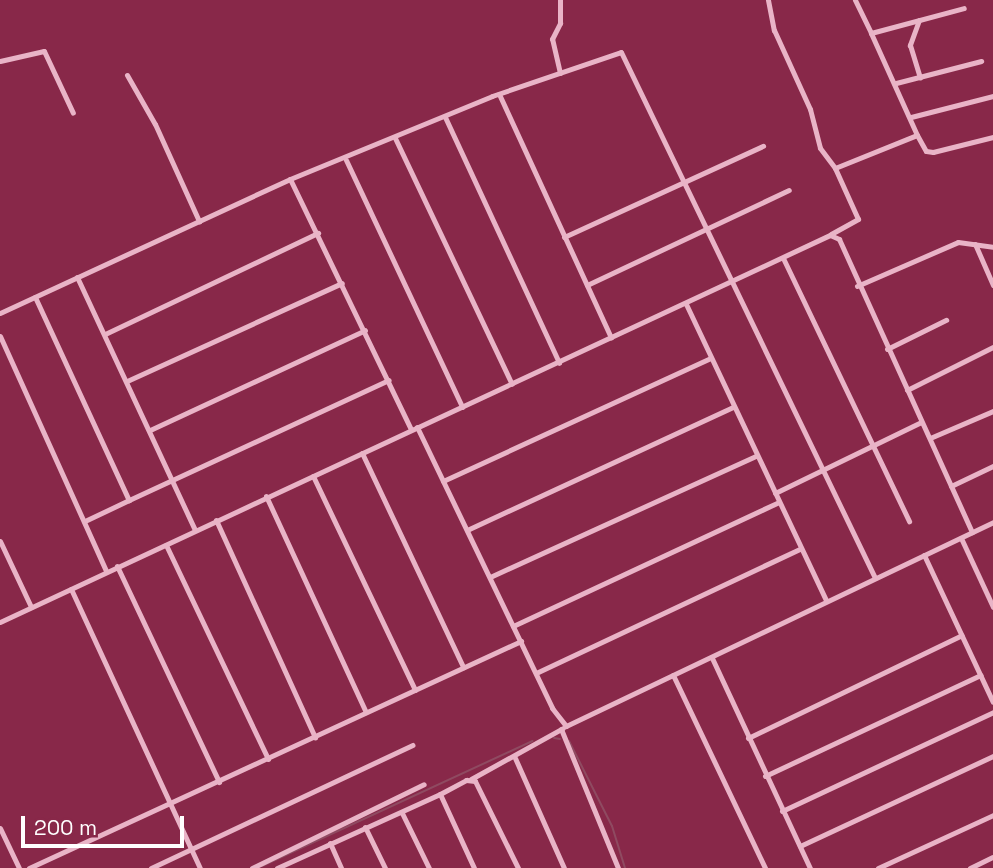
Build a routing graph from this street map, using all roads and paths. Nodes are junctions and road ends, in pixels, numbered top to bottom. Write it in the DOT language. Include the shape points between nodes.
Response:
graph roads {
  1 [pos="560,0"];
  2 [pos="768,0"];
  3 [pos="855,0"];
  4 [pos="964,8"];
  5 [pos="919,20"];
  6 [pos="871,33"];
  7 [pos="0,61"];
  8 [pos="981,61"];
  9 [pos="560,73"];
  10 [pos="127,75"];
  11 [pos="920,77"];
  12 [pos="896,83"];
  13 [pos="499,94"];
  14 [pos="993,96"];
  15 [pos="73,113"];
  16 [pos="445,117"];
  17 [pos="911,117"];
  18 [pos="917,135"];
  19 [pos="993,137"];
  20 [pos="395,138"];
  21 [pos="763,146"];
  22 [pos="346,160"];
  23 [pos="835,168"];
  24 [pos="290,179"];
  25 [pos="686,181"];
  26 [pos="789,190"];
  27 [pos="199,221"];
  28 [pos="707,227"];
  29 [pos="318,233"];
  30 [pos="830,234"];
  31 [pos="564,237"];
  32 [pos="975,244"];
  33 [pos="993,247"];
  34 [pos="783,258"];
  35 [pos="76,277"];
  36 [pos="733,281"];
  37 [pos="342,283"];
  38 [pos="587,285"];
  39 [pos="993,285"];
  40 [pos="857,286"];
  41 [pos="34,297"];
  42 [pos="686,304"];
  43 [pos="0,313"];
  44 [pos="946,320"];
  45 [pos="365,330"];
  46 [pos="105,334"];
  47 [pos="0,336"];
  48 [pos="611,338"];
  49 [pos="993,346"];
  50 [pos="887,349"];
  51 [pos="710,358"];
  52 [pos="559,363"];
  53 [pos="389,380"];
  54 [pos="127,381"];
  55 [pos="512,384"];
  56 [pos="907,390"];
  57 [pos="462,407"];
  58 [pos="733,407"];
  59 [pos="993,411"];
  60 [pos="921,422"];
  61 [pos="414,428"];
  62 [pos="150,430"];
  63 [pos="930,439"];
  64 [pos="871,445"];
  65 [pos="362,453"];
  66 [pos="756,456"];
  67 [pos="993,466"];
  68 [pos="823,470"];
  69 [pos="313,476"];
  70 [pos="172,478"];
  71 [pos="443,481"];
  72 [pos="951,486"];
  73 [pos="775,493"];
  74 [pos="266,496"];
  75 [pos="129,500"];
  76 [pos="779,502"];
  77 [pos="216,520"];
  78 [pos="85,521"];
  79 [pos="909,522"];
  80 [pos="993,522"];
  81 [pos="195,530"];
  82 [pos="467,530"];
  83 [pos="972,532"];
  84 [pos="961,538"];
  85 [pos="0,541"];
  86 [pos="166,545"];
  87 [pos="800,549"];
  88 [pos="925,555"];
  89 [pos="117,566"];
  90 [pos="106,571"];
  91 [pos="490,578"];
  92 [pos="875,578"];
  93 [pos="71,589"];
  94 [pos="826,600"];
  95 [pos="31,607"];
  96 [pos="993,607"];
  97 [pos="0,622"];
  98 [pos="513,625"];
  99 [pos="962,635"];
  100 [pos="521,641"];
  101 [pos="712,658"];
  102 [pos="463,667"];
  103 [pos="536,673"];
  104 [pos="673,675"];
  105 [pos="981,675"];
  106 [pos="415,690"];
  107 [pos="993,702"];
  108 [pos="366,712"];
  109 [pos="993,712"];
  110 [pos="563,727"];
  111 [pos="315,737"];
  112 [pos="748,738"];
  113 [pos="412,745"];
  114 [pos="993,756"];
  115 [pos="515,758"];
  116 [pos="268,759"];
  117 [pos="765,776"];
  118 [pos="470,780"];
  119 [pos="219,782"];
  120 [pos="424,784"];
  121 [pos="440,794"];
  122 [pos="170,803"];
  123 [pos="782,810"];
  124 [pos="401,813"];
  125 [pos="993,815"];
  126 [pos="365,827"];
  127 [pos="0,828"];
  128 [pos="330,843"];
  129 [pos="800,846"];
  130 [pos="192,849"];
  131 [pos="993,857"];
  132 [pos="294,860"];
  133 [pos="19,868"];
  134 [pos="29,868"];
  135 [pos="151,868"];
  136 [pos="200,868"];
  137 [pos="252,868"];
  138 [pos="277,868"];
  139 [pos="297,868"];
  140 [pos="341,868"];
  141 [pos="384,868"];
  142 [pos="429,868"];
  143 [pos="474,868"];
  144 [pos="518,868"];
  145 [pos="564,868"];
  146 [pos="618,868"];
  147 [pos="765,868"];
  148 [pos="810,868"];
  149 [pos="878,868"];
  150 [pos="971,868"];
  1 -- 9 [label="street" via="560,23 552,39"];
  2 -- 23 [label="street" via="774,30 810,109 820,148"];
  3 -- 6 [label="street"];
  4 -- 5 [label="street"];
  5 -- 6 [label="street"];
  5 -- 11 [label="street" via="910,45"];
  6 -- 12 [label="street"];
  7 -- 15 [label="street" via="44,51"];
  8 -- 11 [label="street"];
  9 -- 13 [label="street"];
  9 -- 25 [label="street" via="614,52 624,54"];
  10 -- 27 [label="street"];
  11 -- 12 [label="street"];
  12 -- 17 [label="street"];
  13 -- 16 [label="street"];
  13 -- 31 [label="street"];
  14 -- 17 [label="street"];
  16 -- 20 [label="street"];
  16 -- 52 [label="street"];
  17 -- 18 [label="street"];
  18 -- 19 [label="street" via="926,150 933,152"];
  18 -- 23 [label="street"];
  20 -- 22 [label="street"];
  20 -- 55 [label="street"];
  21 -- 25 [label="street"];
  22 -- 24 [label="street"];
  22 -- 57 [label="street"];
  23 -- 30 [label="street" via="858,219"];
  24 -- 27 [label="street"];
  24 -- 29 [label="street"];
  25 -- 28 [label="street"];
  25 -- 31 [label="street"];
  26 -- 28 [label="street"];
  27 -- 35 [label="street"];
  28 -- 36 [label="street"];
  28 -- 38 [label="street"];
  29 -- 37 [label="street"];
  29 -- 46 [label="street"];
  30 -- 34 [label="street"];
  30 -- 40 [label="street" via="839,239"];
  31 -- 38 [label="street"];
  32 -- 33 [label="street"];
  32 -- 39 [label="street"];
  32 -- 40 [label="street" via="958,242"];
  34 -- 36 [label="street"];
  34 -- 64 [label="street"];
  35 -- 41 [label="street"];
  35 -- 46 [label="street"];
  36 -- 42 [label="street"];
  36 -- 68 [label="street"];
  37 -- 45 [label="street"];
  37 -- 54 [label="street"];
  38 -- 48 [label="street"];
  40 -- 50 [label="street"];
  41 -- 43 [label="street"];
  41 -- 75 [label="street"];
  42 -- 48 [label="street"];
  42 -- 51 [label="street"];
  44 -- 50 [label="street"];
  45 -- 53 [label="street"];
  45 -- 62 [label="street"];
  46 -- 54 [label="street"];
  47 -- 78 [label="street"];
  48 -- 52 [label="street"];
  49 -- 56 [label="street"];
  50 -- 56 [label="street"];
  51 -- 58 [label="street"];
  51 -- 71 [label="street"];
  52 -- 55 [label="street"];
  53 -- 61 [label="street"];
  53 -- 70 [label="street"];
  54 -- 62 [label="street"];
  55 -- 57 [label="street"];
  56 -- 60 [label="street"];
  57 -- 61 [label="street"];
  58 -- 66 [label="street"];
  58 -- 82 [label="street"];
  59 -- 63 [label="street"];
  60 -- 63 [label="street"];
  60 -- 64 [label="street"];
  61 -- 65 [label="street"];
  61 -- 71 [label="street"];
  62 -- 70 [label="street"];
  63 -- 72 [label="street"];
  64 -- 68 [label="street"];
  64 -- 79 [label="street"];
  65 -- 69 [label="street"];
  65 -- 102 [label="street"];
  66 -- 73 [label="street"];
  66 -- 91 [label="street"];
  67 -- 72 [label="street"];
  68 -- 73 [label="street"];
  68 -- 92 [label="street"];
  69 -- 74 [label="street"];
  69 -- 106 [label="street"];
  70 -- 75 [label="street"];
  70 -- 81 [label="street"];
  71 -- 82 [label="street"];
  72 -- 83 [label="street"];
  73 -- 76 [label="street"];
  74 -- 77 [label="street"];
  74 -- 108 [label="street"];
  75 -- 78 [label="street"];
  76 -- 87 [label="street"];
  76 -- 98 [label="street"];
  77 -- 81 [label="street"];
  77 -- 111 [label="street"];
  78 -- 90 [label="street"];
  80 -- 83 [label="street"];
  81 -- 86 [label="street"];
  82 -- 91 [label="street"];
  83 -- 84 [label="street"];
  84 -- 88 [label="street"];
  84 -- 96 [label="street"];
  85 -- 95 [label="street"];
  86 -- 89 [label="street"];
  86 -- 116 [label="street"];
  87 -- 94 [label="street"];
  87 -- 103 [label="street"];
  88 -- 92 [label="street"];
  88 -- 99 [label="street"];
  89 -- 90 [label="street"];
  89 -- 119 [label="street"];
  90 -- 93 [label="street"];
  91 -- 98 [label="street"];
  92 -- 94 [label="street"];
  93 -- 95 [label="street"];
  93 -- 122 [label="street"];
  94 -- 101 [label="street"];
  95 -- 97 [label="street"];
  98 -- 100 [label="street"];
  99 -- 105 [label="street"];
  99 -- 112 [label="street"];
  100 -- 102 [label="street"];
  100 -- 103 [label="street"];
  101 -- 104 [label="street"];
  101 -- 112 [label="street"];
  102 -- 106 [label="street"];
  103 -- 110 [label="street"];
  104 -- 110 [label="street"];
  104 -- 147 [label="street"];
  105 -- 107 [label="street"];
  105 -- 117 [label="street"];
  106 -- 108 [label="street"];
  108 -- 111 [label="street"];
  109 -- 123 [label="street"];
  110 -- 115 [label="street"];
  110 -- 146 [label="street"];
  111 -- 116 [label="street"];
  112 -- 117 [label="street"];
  113 -- 130 [label="street"];
  114 -- 129 [label="street"];
  115 -- 118 [label="street"];
  115 -- 145 [label="street"];
  116 -- 119 [label="street"];
  117 -- 123 [label="street"];
  118 -- 121 [label="street"];
  118 -- 144 [label="street" via="478,784"];
  119 -- 122 [label="street"];
  120 -- 137 [label="street"];
  121 -- 124 [label="street"];
  121 -- 143 [label="street"];
  122 -- 130 [label="street"];
  122 -- 134 [label="street"];
  123 -- 129 [label="street"];
  124 -- 126 [label="street"];
  124 -- 142 [label="street"];
  125 -- 149 [label="street"];
  126 -- 128 [label="street"];
  126 -- 141 [label="street"];
  127 -- 133 [label="street"];
  128 -- 132 [label="street"];
  128 -- 140 [label="street"];
  129 -- 148 [label="street"];
  130 -- 135 [label="street"];
  130 -- 136 [label="street"];
  131 -- 150 [label="street"];
  132 -- 138 [label="street"];
  132 -- 139 [label="street"];
}
